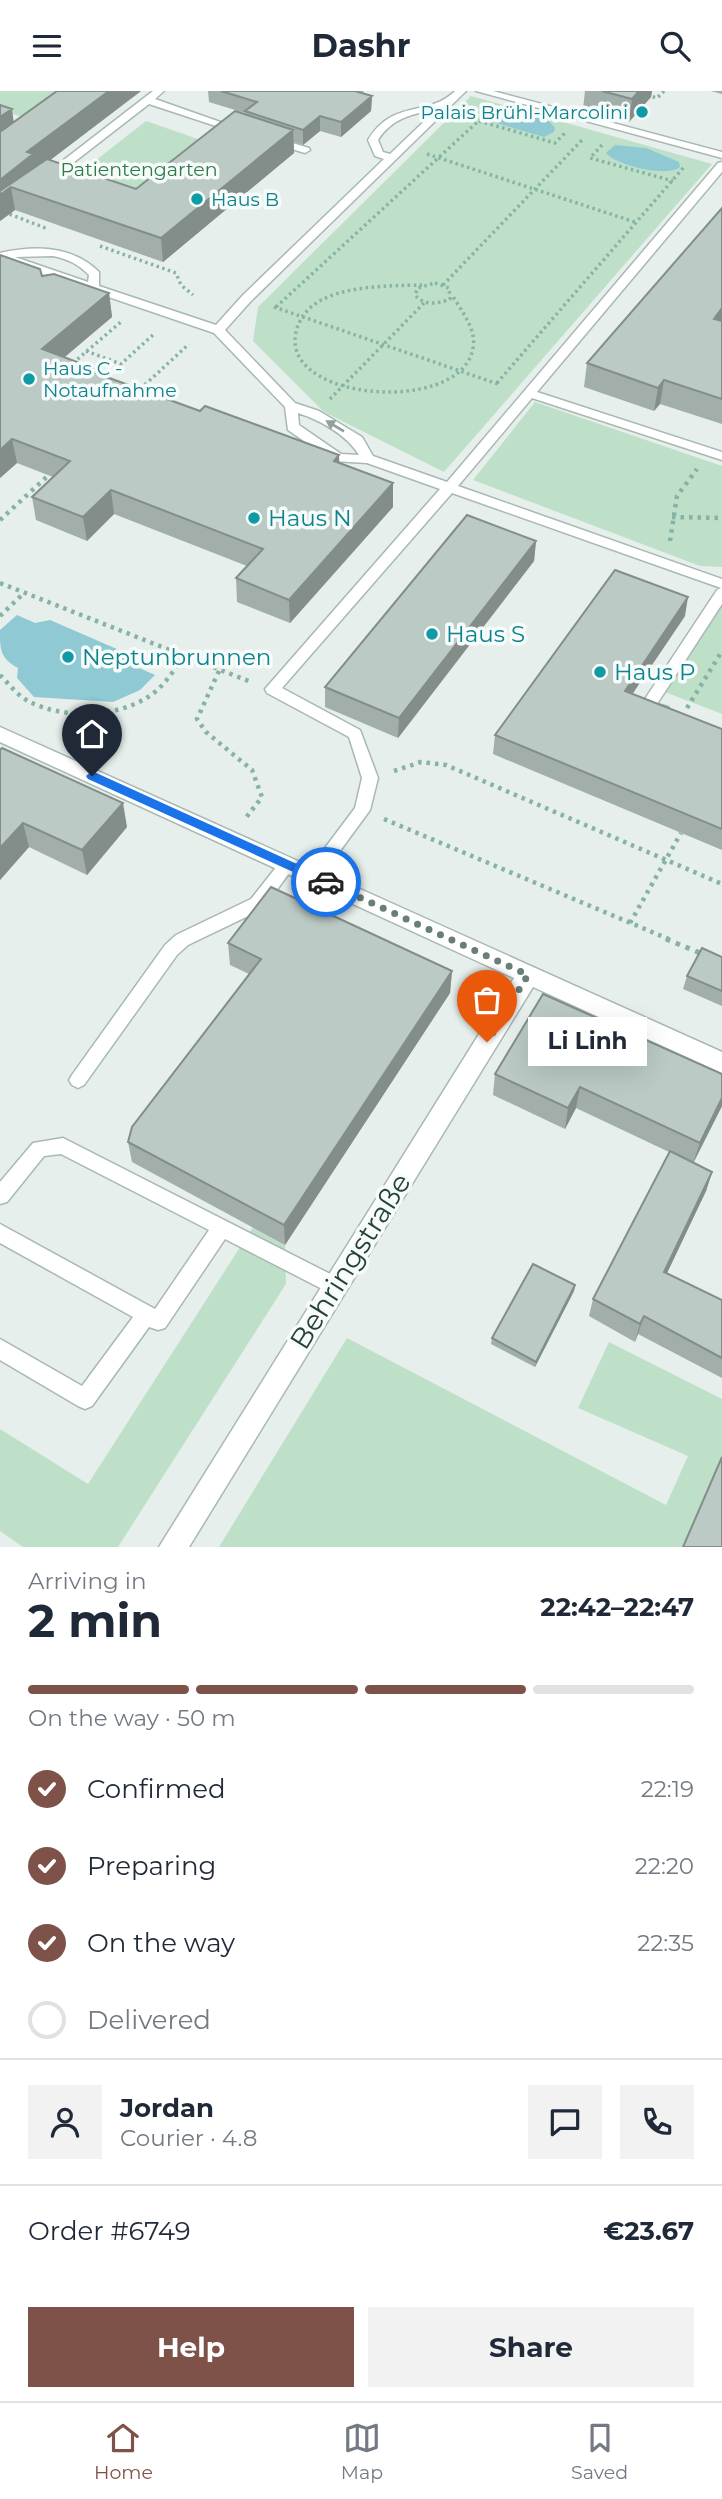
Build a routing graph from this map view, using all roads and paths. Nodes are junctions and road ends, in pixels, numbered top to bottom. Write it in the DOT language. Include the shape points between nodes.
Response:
graph roads {
  1 [pos="159,91"];
  2 [pos="461,91"];
  3 [pos="481,91"];
  4 [pos="664,91"];
  5 [pos="645,95"];
  6 [pos="503,97"];
  7 [pos="147,100"];
  8 [pos="446,105"];
  9 [pos="579,119"];
  10 [pos="479,121"];
  11 [pos="598,124"];
  12 [pos="223,125"];
  13 [pos="616,129"];
  14 [pos="246,132"];
  15 [pos="213,133"];
  16 [pos="270,139"];
  17 [pos="403,146"];
  18 [pos="699,149"];
  19 [pos="305,150"];
  20 [pos="722,155"];
  21 [pos="439,157"];
  22 [pos="390,158"];
  23 [pos="722,165"];
  24 [pos="673,181"];
  25 [pos="536,189"];
  26 [pos="3,212"];
  27 [pos="639,223"];
  28 [pos="668,231"];
  29 [pos="60,233"];
  30 [pos="99,246"];
  31 [pos="0,255"];
  32 [pos="422,285"];
  33 [pos="443,285"];
  34 [pos="93,288"];
  35 [pos="452,295"];
  36 [pos="247,297"];
  37 [pos="202,300"];
  38 [pos="424,303"];
  39 [pos="141,304"];
  40 [pos="276,307"];
  41 [pos="174,316"];
  42 [pos="302,316"];
  43 [pos="212,329"];
  44 [pos="384,344"];
  45 [pos="86,351"];
  46 [pos="68,367"];
  47 [pos="459,370"];
  48 [pos="497,383"];
  49 [pos="342,387"];
  50 [pos="528,393"];
  51 [pos="129,400"];
  52 [pos="291,407"];
  53 [pos="315,414"];
  54 [pos="716,454"];
  55 [pos="368,459"];
  56 [pos="60,465"];
  57 [pos="448,489"];
  58 [pos="672,517"];
  59 [pos="722,518"];
  60 [pos="0,520"];
  61 [pos="668,565"];
  62 [pos="0,583"];
  63 [pos="722,584"];
  64 [pos="24,593"];
  65 [pos="722,593"];
  66 [pos="0,616"];
  67 [pos="722,651"];
  68 [pos="184,657"];
  69 [pos="219,671"];
  70 [pos="0,675"];
  71 [pos="272,689"];
  72 [pos="681,718"];
  73 [pos="0,733"];
  74 [pos="370,778"];
  75 [pos="362,810"];
  76 [pos="681,833"];
  77 [pos="230,839"];
  78 [pos="665,860"];
  79 [pos="287,865"];
  80 [pos="312,876"];
  81 [pos="722,884"];
  82 [pos="630,923"];
  83 [pos="710,957"];
  84 [pos="528,975"];
  85 [pos="722,1063"];
  86 [pos="78,1080"];
  87 [pos="0,1196"];
  88 [pos="221,1229"];
  89 [pos="0,1233"];
  90 [pos="335,1286"];
  91 [pos="146,1314"];
  92 [pos="0,1349"];
  93 [pos="173,1547"];
  1 -- 7 [label="lane"];
  2 -- 8 [label="lane"];
  3 -- 6 [label="lane"];
  4 -- 5 [label="path" via="657,98"];
  6 -- 9 [label="lane"];
  6 -- 10 [label="path"];
  7 -- 12 [label="lane"];
  7 -- 26 [label="lane"];
  8 -- 17 [label="lane"];
  8 -- 22 [label="lane" via="391,119 379,127 373,140 379,154"];
  9 -- 10 [label="path" via="555,143"];
  9 -- 11 [label="lane"];
  10 -- 21 [label="path"];
  11 -- 13 [label="lane"];
  11 -- 25 [label="path"];
  12 -- 14 [label="lane"];
  12 -- 15 [label="lane"];
  13 -- 18 [label="lane"];
  13 -- 24 [label="path" via="590,158"];
  16 -- 19 [label="lane"];
  17 -- 21 [label="path"];
  17 -- 22 [label="lane"];
  18 -- 20 [label="lane"];
  18 -- 24 [label="path"];
  21 -- 25 [label="path"];
  21 -- 40 [label="path"];
  22 -- 36 [label="lane"];
  23 -- 28 [label="lane"];
  24 -- 27 [label="path"];
  25 -- 27 [label="path"];
  25 -- 33 [label="path"];
  26 -- 29 [label="path"];
  27 -- 28 [label="path"];
  27 -- 48 [label="path"];
  28 -- 50 [label="lane"];
  30 -- 37 [label="path" via="176,272 188,293"];
  31 -- 34 [label="lane" via="63,283"];
  31 -- 34 [label="lane" via="72,255 85,261 95,274"];
  32 -- 33 [label="path"];
  32 -- 38 [label="path" via="415,295"];
  32 -- 42 [label="path" via="346,291"];
  33 -- 35 [label="path"];
  34 -- 39 [label="lane"];
  35 -- 38 [label="path" via="446,302"];
  35 -- 47 [label="path" via="473,328 475,345"];
  36 -- 40 [label="path"];
  36 -- 43 [label="lane"];
  38 -- 44 [label="path"];
  39 -- 41 [label="lane"];
  39 -- 45 [label="path"];
  40 -- 42 [label="path"];
  41 -- 43 [label="lane"];
  41 -- 45 [label="path" via="121,364"];
  42 -- 44 [label="path"];
  42 -- 49 [label="path" via="293,341 300,360"];
  43 -- 51 [label="path"];
  43 -- 52 [label="lane"];
  44 -- 47 [label="path"];
  44 -- 49 [label="path"];
  45 -- 46 [label="path"];
  47 -- 48 [label="path"];
  47 -- 49 [label="path" via="412,391 377,393"];
  48 -- 50 [label="path"];
  49 -- 53 [label="path"];
  50 -- 54 [label="lane"];
  50 -- 57 [label="lane"];
  52 -- 53 [label="lane"];
  52 -- 55 [label="lane" via="293,427 338,458"];
  55 -- 53 [label="lane, one-way" via="357,440"];
  54 -- 58 [label="path" via="677,496"];
  55 -- 57 [label="lane"];
  56 -- 60 [label="path"];
  57 -- 61 [label="lane"];
  57 -- 71 [label="lane"];
  58 -- 59 [label="path"];
  58 -- 61 [label="path"];
  61 -- 63 [label="lane"];
  62 -- 64 [label="path"];
  64 -- 66 [label="path"];
  64 -- 68 [label="path"];
  65 -- 72 [label="lane" via="648,705"];
  67 -- 72 [label="path"];
  68 -- 69 [label="path"];
  68 -- 70 [label="path" via="146,698 107,712 68,712 39,705 22,697"];
  69 -- 71 [label="path"];
  69 -- 77 [label="path" via="197,719 252,770 262,797"];
  71 -- 74 [label="lane" via="355,734"];
  73 -- 77 [label="street"];
  74 -- 75 [label="lane"];
  74 -- 78 [label="path" via="421,762 446,765"];
  75 -- 80 [label="lane"];
  75 -- 82 [label="path"];
  76 -- 78 [label="path"];
  77 -- 79 [label="street"];
  78 -- 81 [label="path"];
  78 -- 82 [label="path"];
  79 -- 80 [label="street"];
  79 -- 86 [label="lane" via="257,904 182,940 171,950"];
  80 -- 84 [label="street"];
  82 -- 83 [label="path"];
  84 -- 85 [label="street"];
  84 -- 90 [label="street, Behringstraße"];
  87 -- 88 [label="lane" via="39,1149 63,1146"];
  88 -- 90 [label="lane"];
  88 -- 91 [label="lane" via="158,1321"];
  89 -- 91 [label="lane"];
  90 -- 93 [label="street, Behringstraße"];
  91 -- 92 [label="lane" via="85,1399"];
}
